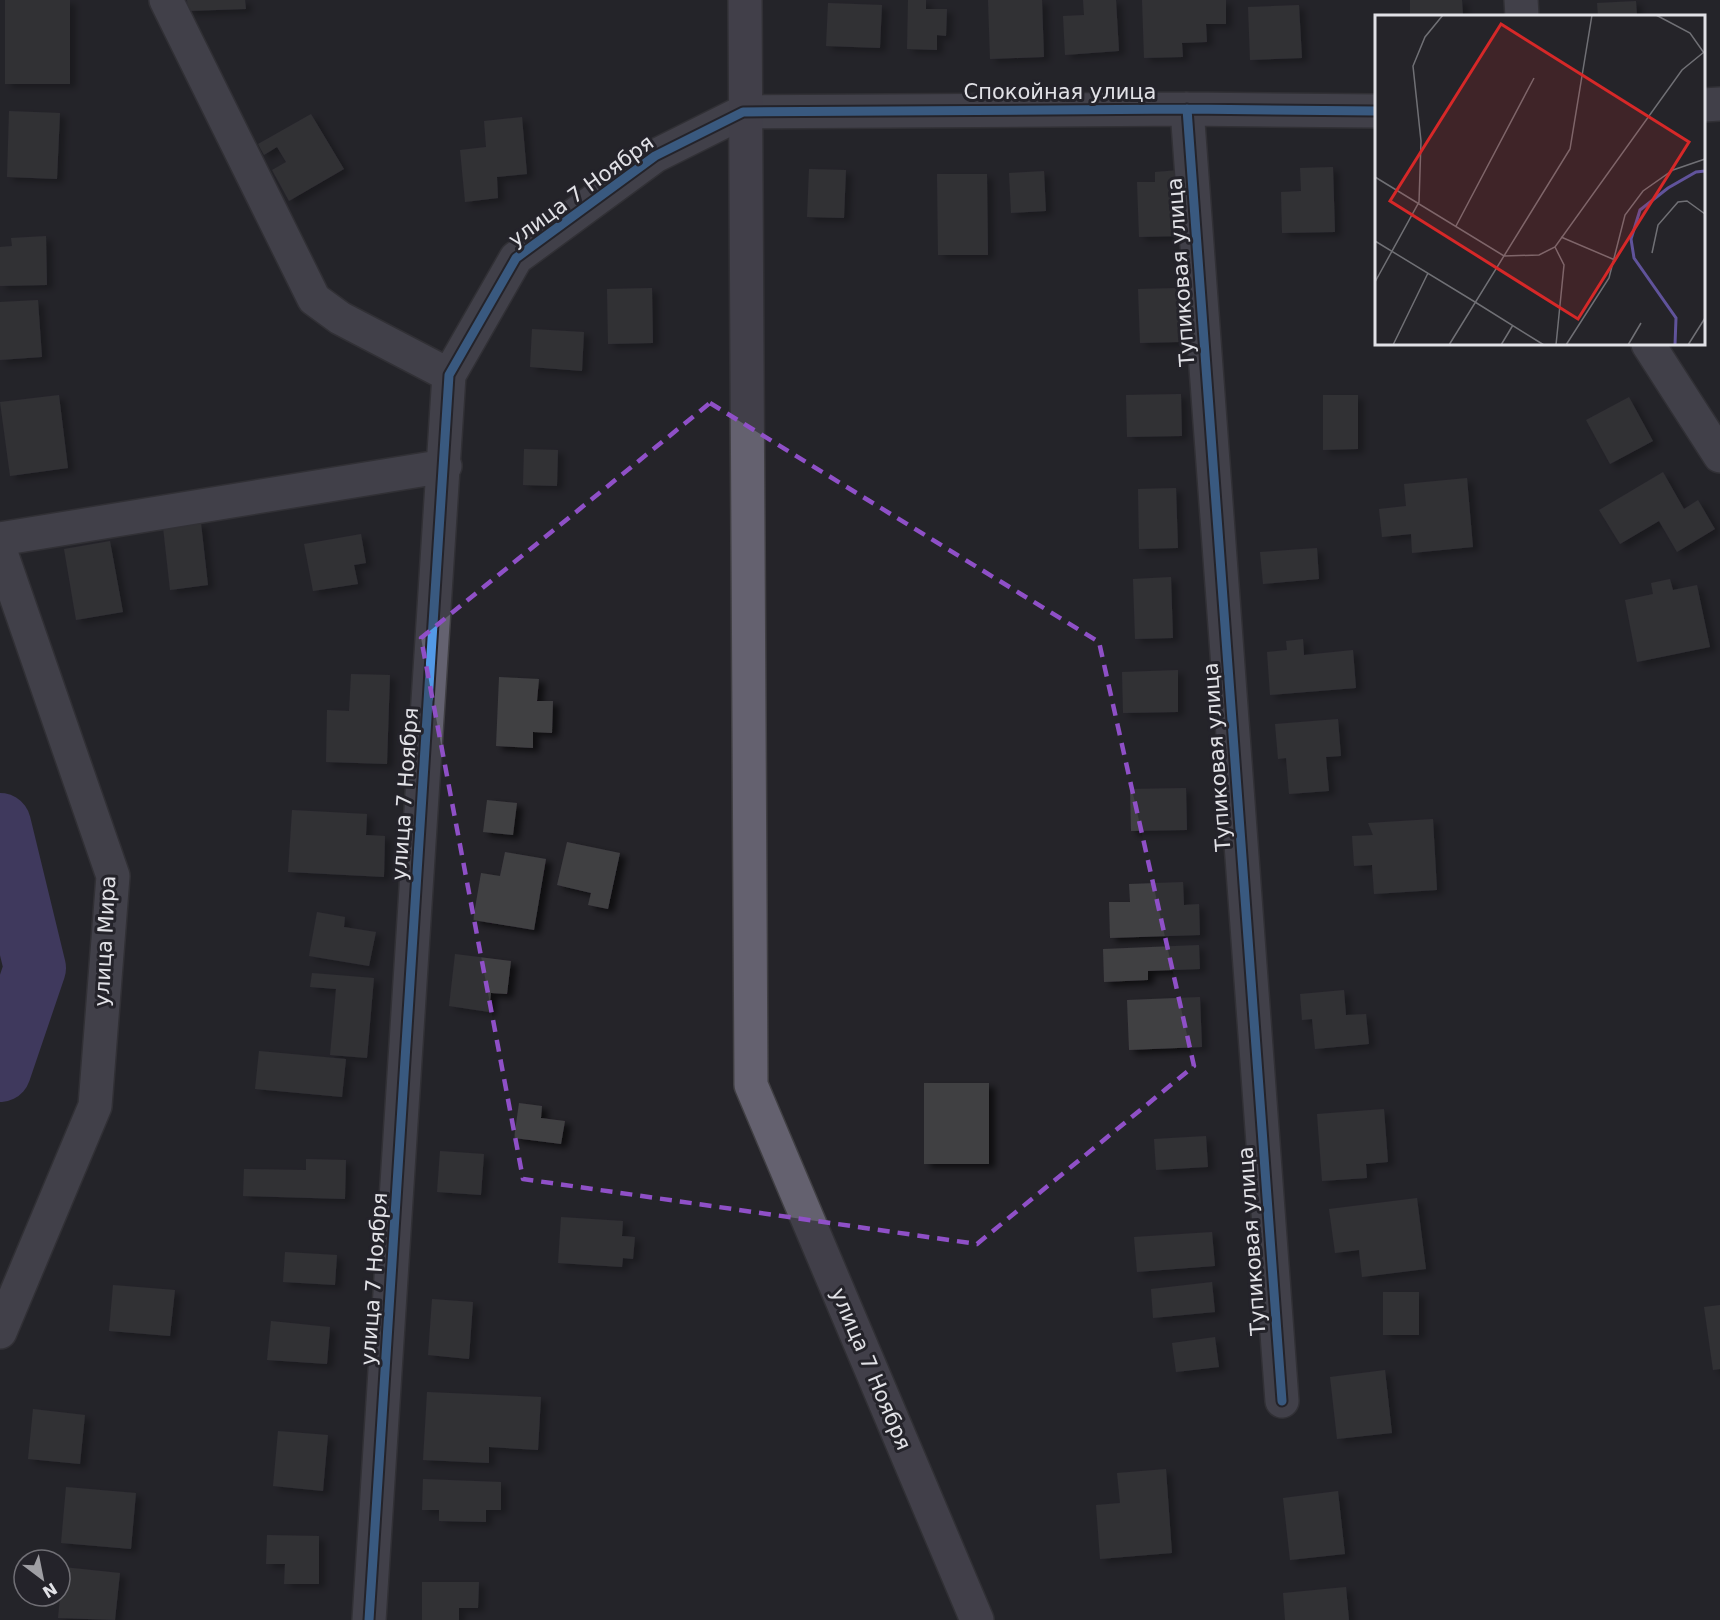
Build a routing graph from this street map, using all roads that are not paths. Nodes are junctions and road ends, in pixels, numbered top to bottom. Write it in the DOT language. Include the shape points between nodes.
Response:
graph roads {
  1 [pos="166,0"];
  2 [pos="745,0"];
  3 [pos="1521,0"];
  4 [pos="1522,15"];
  5 [pos="1720,104"];
  6 [pos="1705,105"];
  7 [pos="1187,109"];
  8 [pos="1375,111"];
  9 [pos="743,112"];
  10 [pos="1649,345"];
  11 [pos="449,375"];
  12 [pos="1720,456"];
  13 [pos="445,466"];
  14 [pos="0,539"];
  15 [pos="0,550"];
  16 [pos="0,1332"];
  17 [pos="1282,1401"];
  18 [pos="369,1620"];
  19 [pos="977,1620"];
  1 -- 11 [label="street" via="314,299 340,318"];
  2 -- 9 [label="main road, улица 7 Ноября"];
  3 -- 4 [label="street"];
  5 -- 6 [label="street"];
  7 -- 8 [label="street, Спокойная улица"];
  7 -- 9 [label="street, Спокойная улица"];
  7 -- 17 [label="street, Тупиковая улица"];
  9 -- 11 [label="street, улица 7 Ноября" via="656,156 516,258"];
  9 -- 19 [label="main road, улица 7 Ноября" via="751,1085"];
  10 -- 12 [label="street"];
  11 -- 13 [label="street, улица 7 Ноября"];
  13 -- 14 [label="street"];
  13 -- 18 [label="street, улица 7 Ноября"];
  15 -- 16 [label="street, улица Мира" via="113,876 95,1106"];
}
